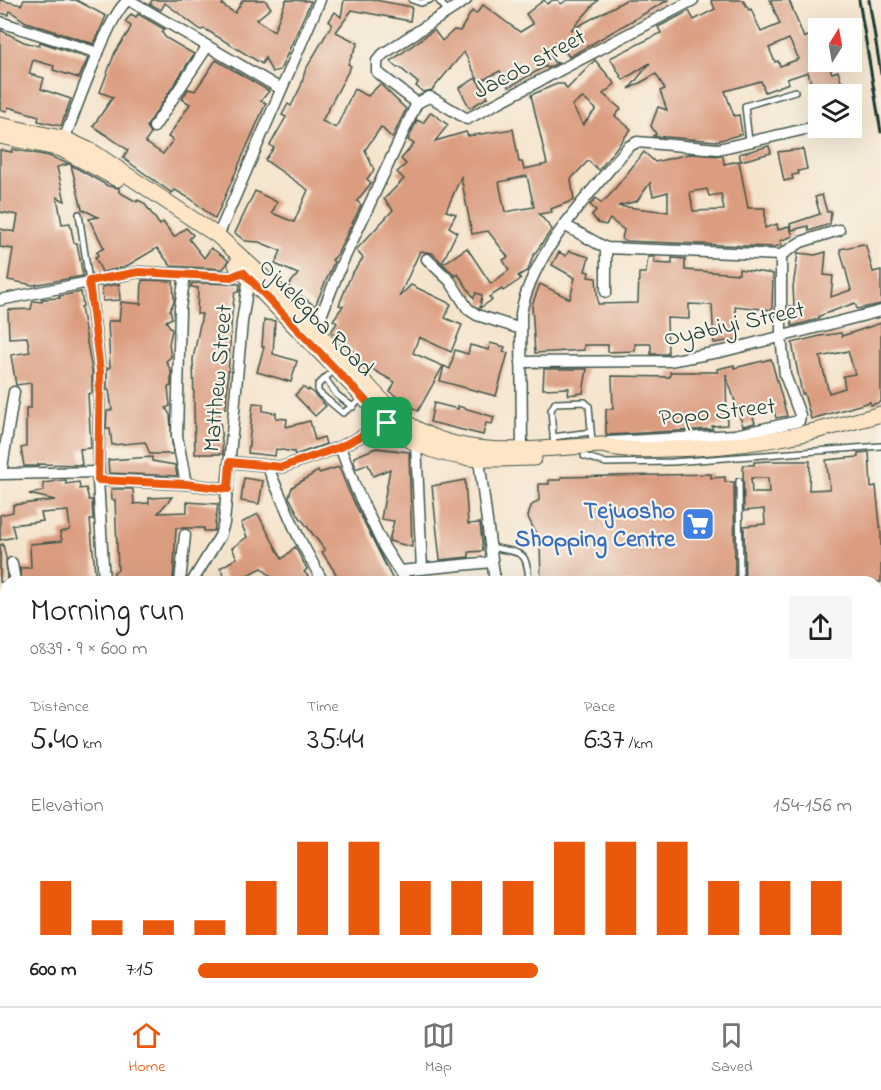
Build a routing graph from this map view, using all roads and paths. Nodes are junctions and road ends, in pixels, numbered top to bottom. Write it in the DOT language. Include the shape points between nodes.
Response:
graph roads {
  1 [pos="129,0"];
  2 [pos="320,0"];
  3 [pos="412,0"];
  4 [pos="430,0"];
  5 [pos="438,0"];
  6 [pos="466,0"];
  7 [pos="693,0"];
  8 [pos="448,11"];
  9 [pos="0,22"];
  10 [pos="207,47"];
  11 [pos="98,53"];
  12 [pos="281,89"];
  13 [pos="795,91"];
  14 [pos="417,103"];
  15 [pos="0,124"];
  16 [pos="154,127"];
  17 [pos="808,128"];
  18 [pos="0,136"];
  19 [pos="749,141"];
  20 [pos="63,144"];
  21 [pos="79,214"];
  22 [pos="566,226"];
  23 [pos="839,230"];
  24 [pos="218,236"];
  25 [pos="606,248"];
  26 [pos="781,255"];
  27 [pos="427,259"];
  28 [pos="185,275"];
  29 [pos="246,275"];
  30 [pos="89,281"];
  31 [pos="606,292"];
  32 [pos="0,300"];
  33 [pos="881,311"];
  34 [pos="521,329"];
  35 [pos="315,331"];
  36 [pos="781,337"];
  37 [pos="521,362"];
  38 [pos="330,374"];
  39 [pos="14,392"];
  40 [pos="358,403"];
  41 [pos="881,414"];
  42 [pos="387,423"];
  43 [pos="554,442"];
  44 [pos="416,444"];
  45 [pos="586,444"];
  46 [pos="881,446"];
  47 [pos="340,447"];
  48 [pos="522,453"];
  49 [pos="478,460"];
  50 [pos="230,462"];
  51 [pos="268,468"];
  52 [pos="1,471"];
  53 [pos="98,476"];
  54 [pos="739,481"];
  55 [pos="186,484"];
  56 [pos="228,489"];
  57 [pos="185,535"];
  58 [pos="490,547"];
  59 [pos="492,562"];
  60 [pos="12,563"];
  61 [pos="422,569"];
  62 [pos="400,571"];
  63 [pos="14,576"];
  64 [pos="104,576"];
  65 [pos="181,576"];
  66 [pos="198,576"];
  67 [pos="320,576"];
  68 [pos="403,576"];
  69 [pos="494,576"];
  70 [pos="529,576"];
  71 [pos="740,576"];
  1 -- 10 [label="street"];
  1 -- 11 [label="street" via="112,21"];
  2 -- 12 [label="street"];
  3 -- 4 [label="lane"];
  5 -- 8 [label="lane"];
  6 -- 8 [label="street"];
  7 -- 14 [label="street, Jacob street" via="467,119 429,97"];
  8 -- 14 [label="street" via="377,62 377,72"];
  9 -- 11 [label="street"];
  10 -- 12 [label="street"];
  10 -- 16 [label="street"];
  11 -- 20 [label="street"];
  12 -- 24 [label="street"];
  13 -- 19 [label="lane" via="745,106"];
  14 -- 35 [label="street" via="342,262"];
  15 -- 20 [label="main road, Ojuelegba Road"];
  17 -- 19 [label="street"];
  18 -- 20 [label="main road, Ojuelegba Road"];
  19 -- 22 [label="street" via="718,149 637,142 628,147"];
  20 -- 24 [label="main road, Ojuelegba Road" via="93,152"];
  20 -- 29 [label="main road, Ojuelegba Road" via="190,227"];
  21 -- 30 [label="lane"];
  22 -- 25 [label="street"];
  22 -- 34 [label="street" via="524,294"];
  23 -- 26 [label="street" via="801,242"];
  24 -- 35 [label="main road, Ojuelegba Road"];
  25 -- 26 [label="street"];
  25 -- 31 [label="street"];
  26 -- 36 [label="street, Popo Street"];
  27 -- 34 [label="street" via="450,280 468,309"];
  28 -- 29 [label="street"];
  28 -- 30 [label="street" via="139,272"];
  28 -- 55 [label="street" via="180,308 177,436"];
  29 -- 38 [label="main road, Ojuelegba Road"];
  29 -- 50 [label="street, Matthew Street"];
  30 -- 32 [label="street"];
  30 -- 53 [label="street" via="100,371"];
  33 -- 36 [label="street, Oyabiyi Street"];
  34 -- 37 [label="street"];
  35 -- 48 [label="main road, Ojuelegba Road" via="411,428 469,449"];
  36 -- 37 [label="street, Oyabiyi Street" via="669,361"];
  36 -- 45 [label="street, Popo Street" via="785,375 799,421 735,435"];
  37 -- 48 [label="street"];
  38 -- 40 [label="main road, Ojuelegba Road"];
  38 -- 40 [label="lane" via="318,385 318,392 339,412 346,413"];
  39 -- 52 [label="street"];
  40 -- 42 [label="main road, Ojuelegba Road"];
  41 -- 45 [label="main road, Ojuelegba Road" via="767,442 709,449 625,450"];
  42 -- 44 [label="main road, Ojuelegba Road"];
  42 -- 47 [label="street"];
  43 -- 45 [label="main road, Ojuelegba Road"];
  43 -- 45 [label="lane" via="551,410 555,403 585,402 589,406"];
  43 -- 48 [label="main road, Ojuelegba Road"];
  44 -- 49 [label="main road, Ojuelegba Road" via="444,455"];
  44 -- 61 [label="street"];
  45 -- 46 [label="lane" via="606,463 672,462"];
  45 -- 48 [label="main road, Ojuelegba Road"];
  47 -- 51 [label="street"];
  47 -- 62 [label="street" via="384,547"];
  48 -- 49 [label="main road, Ojuelegba Road"];
  49 -- 58 [label="street"];
  50 -- 51 [label="street"];
  50 -- 56 [label="street, Matthew Street"];
  51 -- 67 [label="street"];
  52 -- 53 [label="street"];
  53 -- 55 [label="street"];
  53 -- 64 [label="street"];
  54 -- 71 [label="lane"];
  55 -- 56 [label="street"];
  56 -- 66 [label="street, Matthew Street" via="220,536"];
  57 -- 65 [label="street"];
  58 -- 59 [label="street"];
  58 -- 70 [label="lane" via="524,556"];
  59 -- 61 [label="street"];
  59 -- 69 [label="street"];
  60 -- 63 [label="street"];
  61 -- 62 [label="street"];
  62 -- 68 [label="street"];
}
